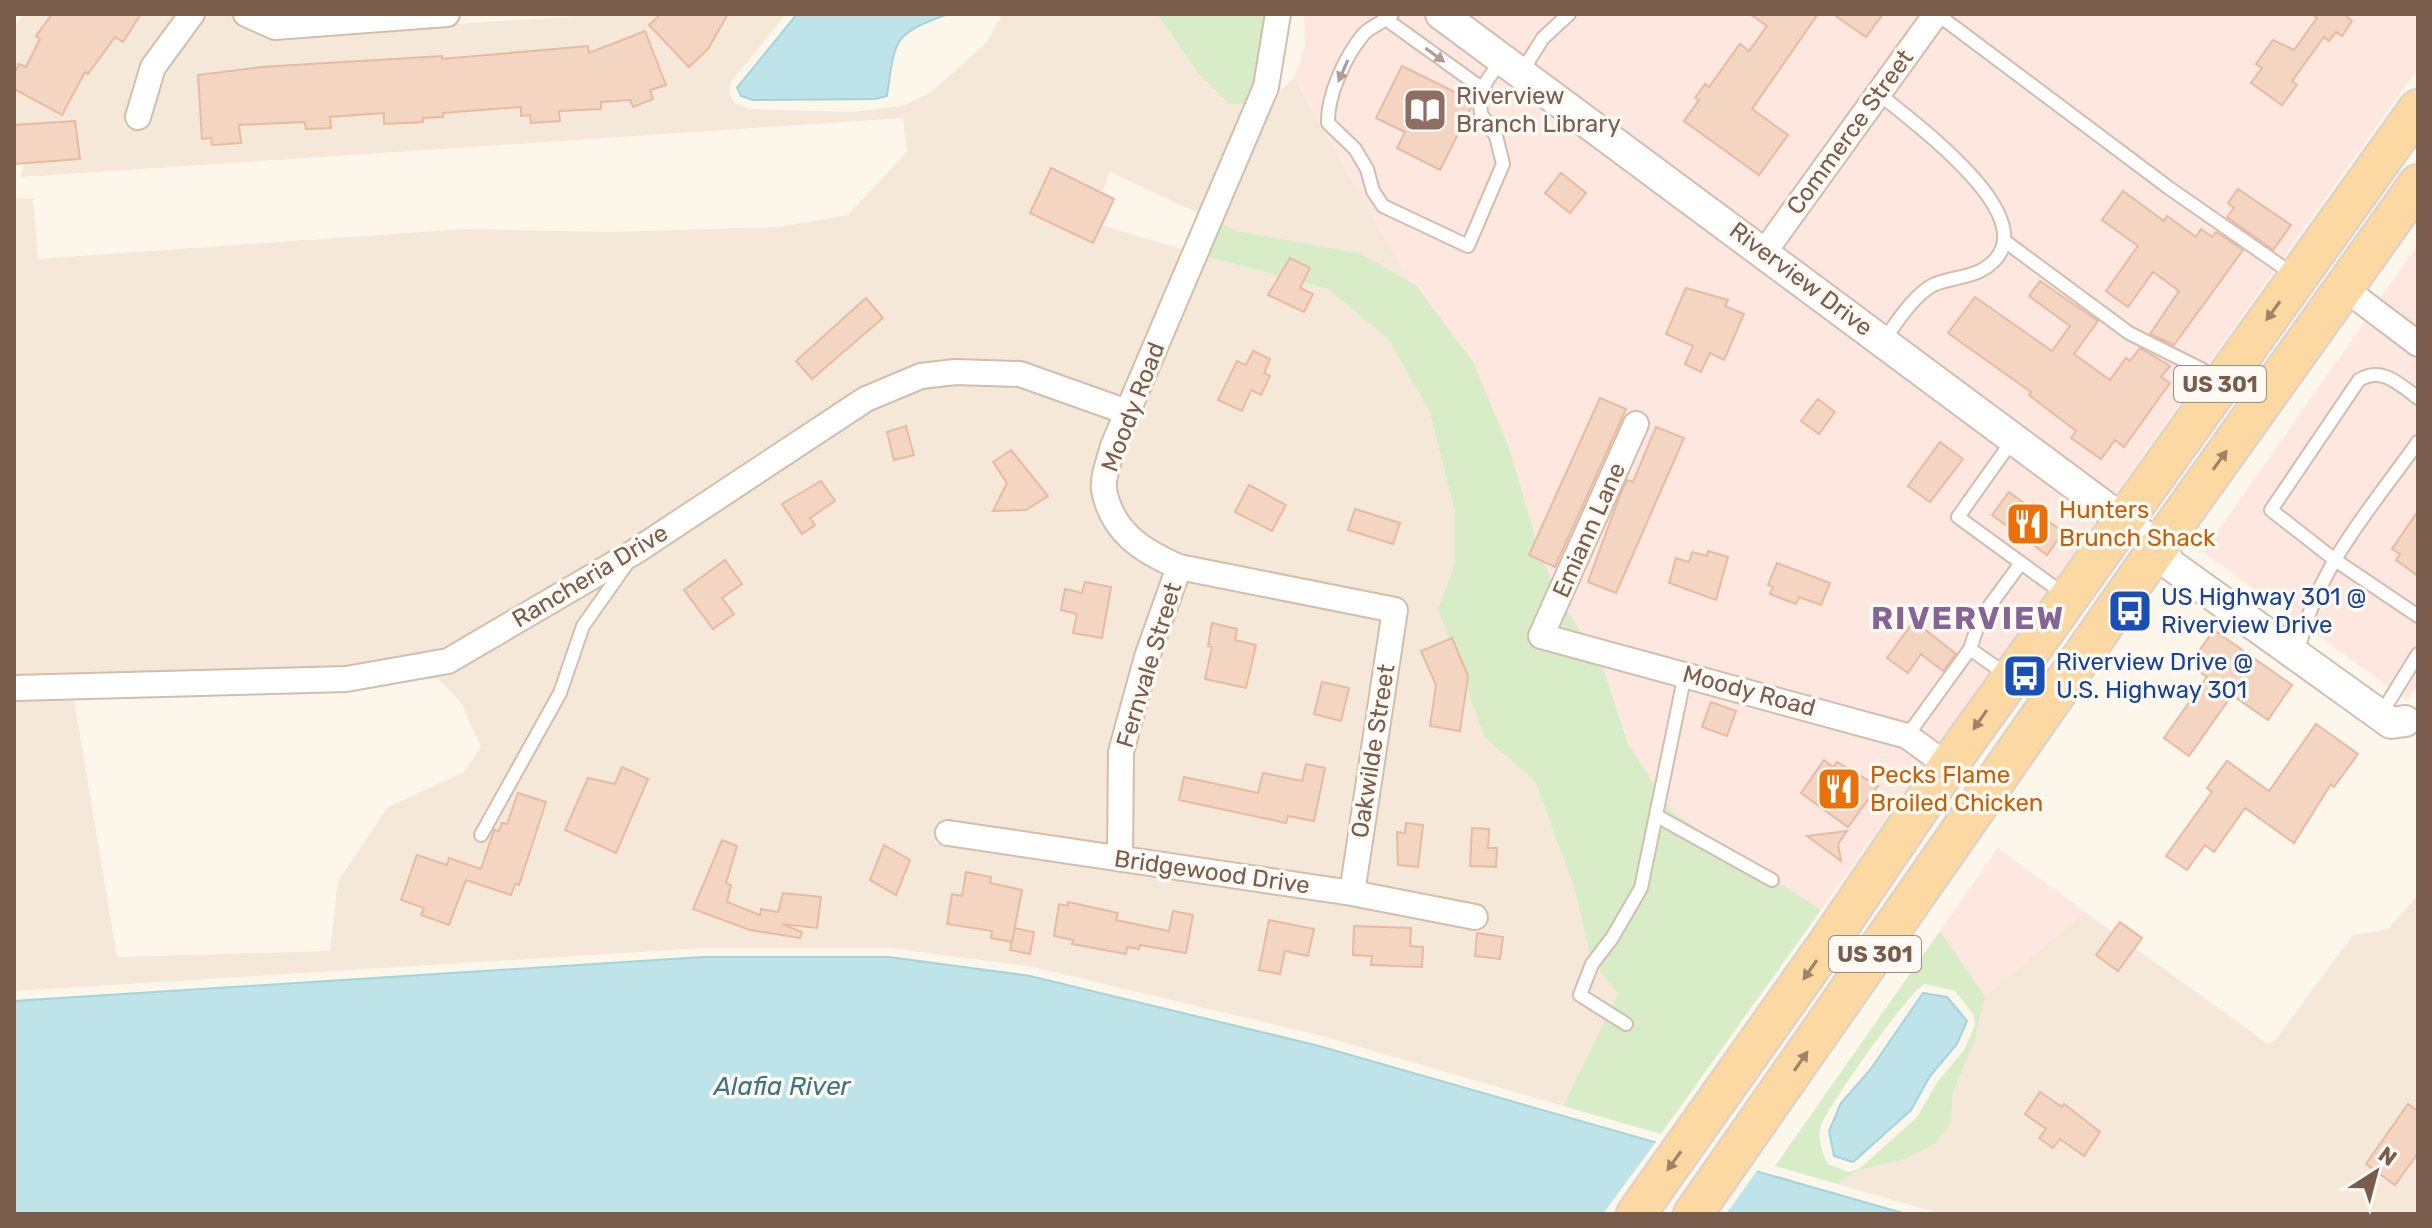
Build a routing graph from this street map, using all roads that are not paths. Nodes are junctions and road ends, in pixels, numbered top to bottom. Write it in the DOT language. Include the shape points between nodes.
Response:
graph roads {
  1 [pos="192,14"];
  2 [pos="246,14"];
  3 [pos="447,14"];
  4 [pos="1278,14"];
  5 [pos="1569,14"];
  6 [pos="1936,14"];
  7 [pos="1390,17"];
  8 [pos="1451,17"];
  9 [pos="1512,66"];
  10 [pos="1483,89"];
  11 [pos="1878,93"];
  12 [pos="2418,109"];
  13 [pos="138,117"];
  14 [pos="2418,150"];
  15 [pos="2418,184"];
  16 [pos="2006,242"];
  17 [pos="1765,251"];
  18 [pos="2354,274"];
  19 [pos="2297,277"];
  20 [pos="1884,340"];
  21 [pos="2418,344"];
  22 [pos="2220,384"];
  23 [pos="2418,398"];
  24 [pos="1127,412"];
  25 [pos="1636,424"];
  26 [pos="2014,438"];
  27 [pos="2418,442"];
  28 [pos="2123,520"];
  29 [pos="2159,547"];
  30 [pos="636,551"];
  31 [pos="2335,560"];
  32 [pos="2021,563"];
  33 [pos="1179,567"];
  34 [pos="2068,597"];
  35 [pos="1395,610"];
  36 [pos="2418,616"];
  37 [pos="1541,636"];
  38 [pos="2301,640"];
  39 [pos="1970,649"];
  40 [pos="2418,654"];
  41 [pos="1685,674"];
  42 [pos="2010,678"];
  43 [pos="14,688"];
  44 [pos="2404,718"];
  45 [pos="1907,736"];
  46 [pos="1948,766"];
  47 [pos="1657,816"];
  48 [pos="948,833"];
  49 [pos="481,835"];
  50 [pos="1120,859"];
  51 [pos="1772,880"];
  52 [pos="1352,893"];
  53 [pos="1475,917"];
  54 [pos="1878,949"];
  55 [pos="1626,1024"];
  56 [pos="1636,1214"];
  57 [pos="1693,1214"];
  1 -- 13 [label="street" via="153,67"];
  2 -- 3 [label="street" via="275,27"];
  4 -- 24 [label="street, Moody Road" via="1266,87"];
  5 -- 9 [label="lane"];
  6 -- 11 [label="street, Commerce Street"];
  6 -- 19 [label="lane"];
  7 -- 10 [label="lane, one-way"];
  7 -- 10 [label="lane, one-way" via="1363,33 1328,111 1328,123 1355,149 1383,206 1468,246 1503,164 1496,136 1481,114"];
  8 -- 9 [label="street, Riverview Drive"];
  9 -- 10 [label="lane"];
  9 -- 17 [label="street, Riverview Drive"];
  11 -- 16 [label="lane" via="1995,202"];
  11 -- 17 [label="street, Commerce Street"];
  12 -- 19 [label="main road, US 301"];
  14 -- 18 [label="main road" via="2380,204"];
  15 -- 18 [label="main road, US 301"];
  16 -- 20 [label="lane" via="1980,271 1932,286"];
  16 -- 22 [label="lane" via="2129,333"];
  17 -- 20 [label="street, Riverview Drive"];
  18 -- 21 [label="street"];
  29 -- 18 [label="main road, US 301, one-way"];
  19 -- 22 [label="main road, US 301, one-way"];
  20 -- 26 [label="street, Riverview Drive"];
  22 -- 28 [label="main road, US 301"];
  23 -- 31 [label="lane" via="2381,374 2359,380 2276,498 2271,510 2275,516"];
  24 -- 30 [label="street, Rancheria Drive" via="1020,374 921,376 866,399"];
  24 -- 33 [label="street, Moody Road" via="1104,487 1120,531 1149,554"];
  25 -- 37 [label="street, Emiann Lane"];
  26 -- 28 [label="street, Riverview Drive"];
  26 -- 32 [label="lane" via="1958,517"];
  27 -- 31 [label="lane"];
  28 -- 29 [label="street, Riverview Drive"];
  28 -- 34 [label="main road, US 301"];
  29 -- 38 [label="street, Riverview Drive" via="2182,551"];
  29 -- 44 [label="street, Riverview Drive" via="2171,565 2368,707 2391,723"];
  29 -- 54 [label="main road, US 301"];
  30 -- 43 [label="street, Rancheria Drive" via="448,661 346,679"];
  30 -- 49 [label="lane" via="583,626 560,693"];
  31 -- 36 [label="lane"];
  31 -- 38 [label="lane" via="2310,606"];
  32 -- 34 [label="lane"];
  32 -- 39 [label="lane" via="1980,619"];
  33 -- 35 [label="street, Moody Road"];
  33 -- 50 [label="street, Fernvale Street" via="1121,752"];
  34 -- 42 [label="main road, US 301"];
  35 -- 52 [label="street, Oakwilde Street"];
  37 -- 41 [label="street, Moody Road"];
  38 -- 44 [label="street, Riverview Drive"];
  39 -- 42 [label="lane"];
  39 -- 45 [label="lane"];
  40 -- 44 [label="lane"];
  41 -- 45 [label="street, Moody Road"];
  41 -- 47 [label="lane"];
  42 -- 46 [label="main road, US 301, one-way"];
  45 -- 46 [label="street, Moody Road"];
  46 -- 54 [label="main road" via="1954,803 1887,899"];
  46 -- 56 [label="main road, US 301, one-way"];
  47 -- 51 [label="lane"];
  47 -- 55 [label="lane" via="1641,888 1592,964 1580,995"];
  48 -- 50 [label="street, Bridgewood Drive"];
  50 -- 52 [label="street, Bridgewood Drive"];
  52 -- 53 [label="street, Bridgewood Drive"];
  57 -- 54 [label="main road, US 301, one-way"];
}
